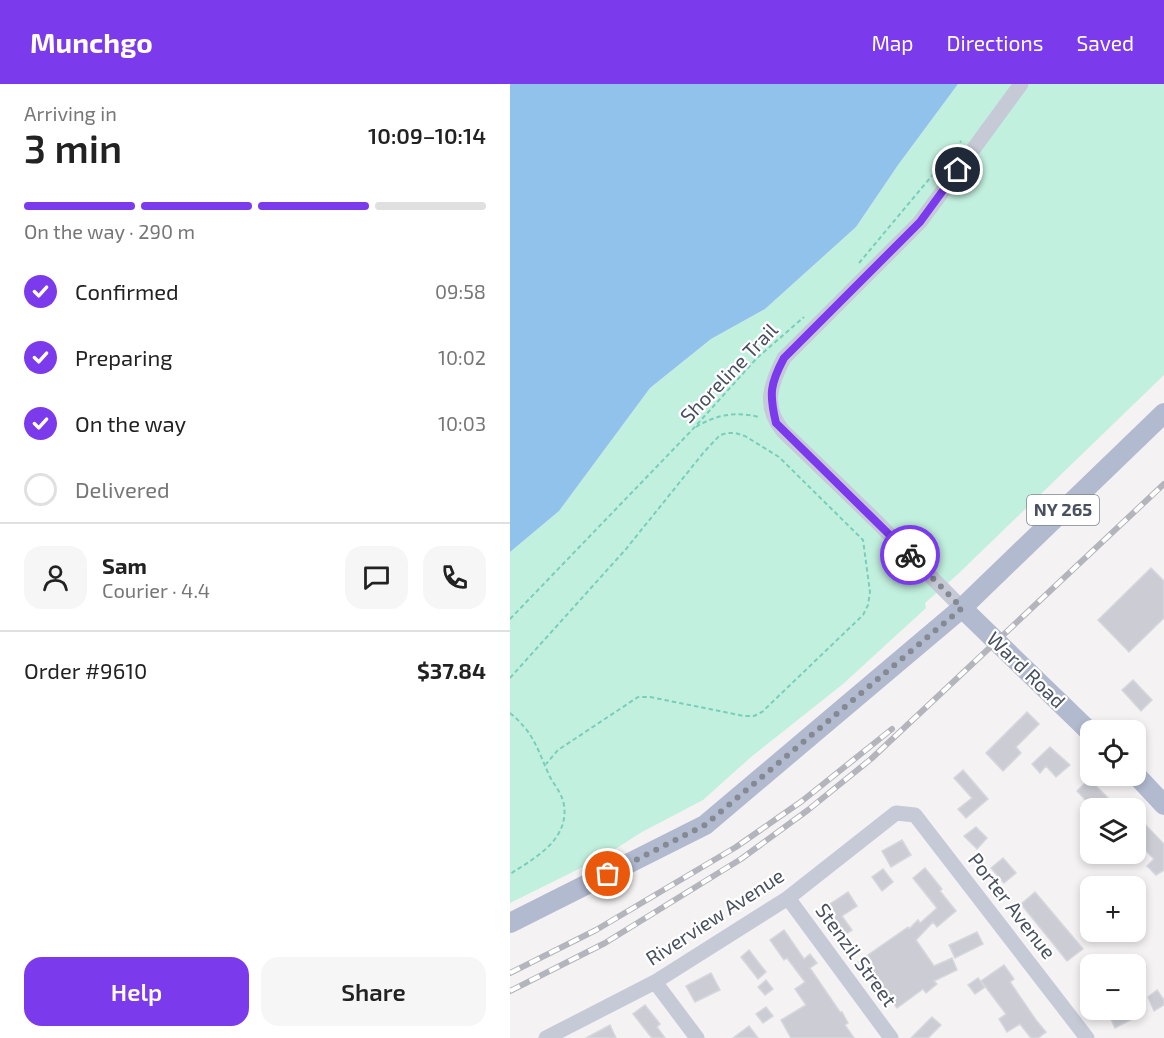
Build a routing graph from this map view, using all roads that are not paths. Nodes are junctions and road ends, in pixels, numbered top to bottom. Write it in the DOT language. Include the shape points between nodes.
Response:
graph roads {
  1 [pos="1021,84"];
  2 [pos="1164,413"];
  3 [pos="962,608"];
  4 [pos="1080,722"];
  5 [pos="1146,783"];
  6 [pos="1160,795"];
  7 [pos="896,813"];
  8 [pos="788,898"];
  9 [pos="510,923"];
  10 [pos="656,982"];
  11 [pos="546,1038"];
  12 [pos="697,1038"];
  13 [pos="891,1038"];
  14 [pos="1088,1038"];
  1 -- 3 [label="street" via="920,222 784,358 772,380 770,400 776,423"];
  2 -- 3 [label="main road, NY 265"];
  3 -- 4 [label="main road, Ward Road"];
  3 -- 9 [label="main road, NY 265" via="705,825"];
  5 -- 6 [label="main road"];
  7 -- 8 [label="street, Riverview Avenue"];
  7 -- 14 [label="street, Porter Avenue" via="915,815"];
  8 -- 10 [label="street, Riverview Avenue"];
  8 -- 13 [label="street, Stenzil Street"];
  10 -- 11 [label="street, Riverview Avenue"];
  10 -- 12 [label="street"];
}
